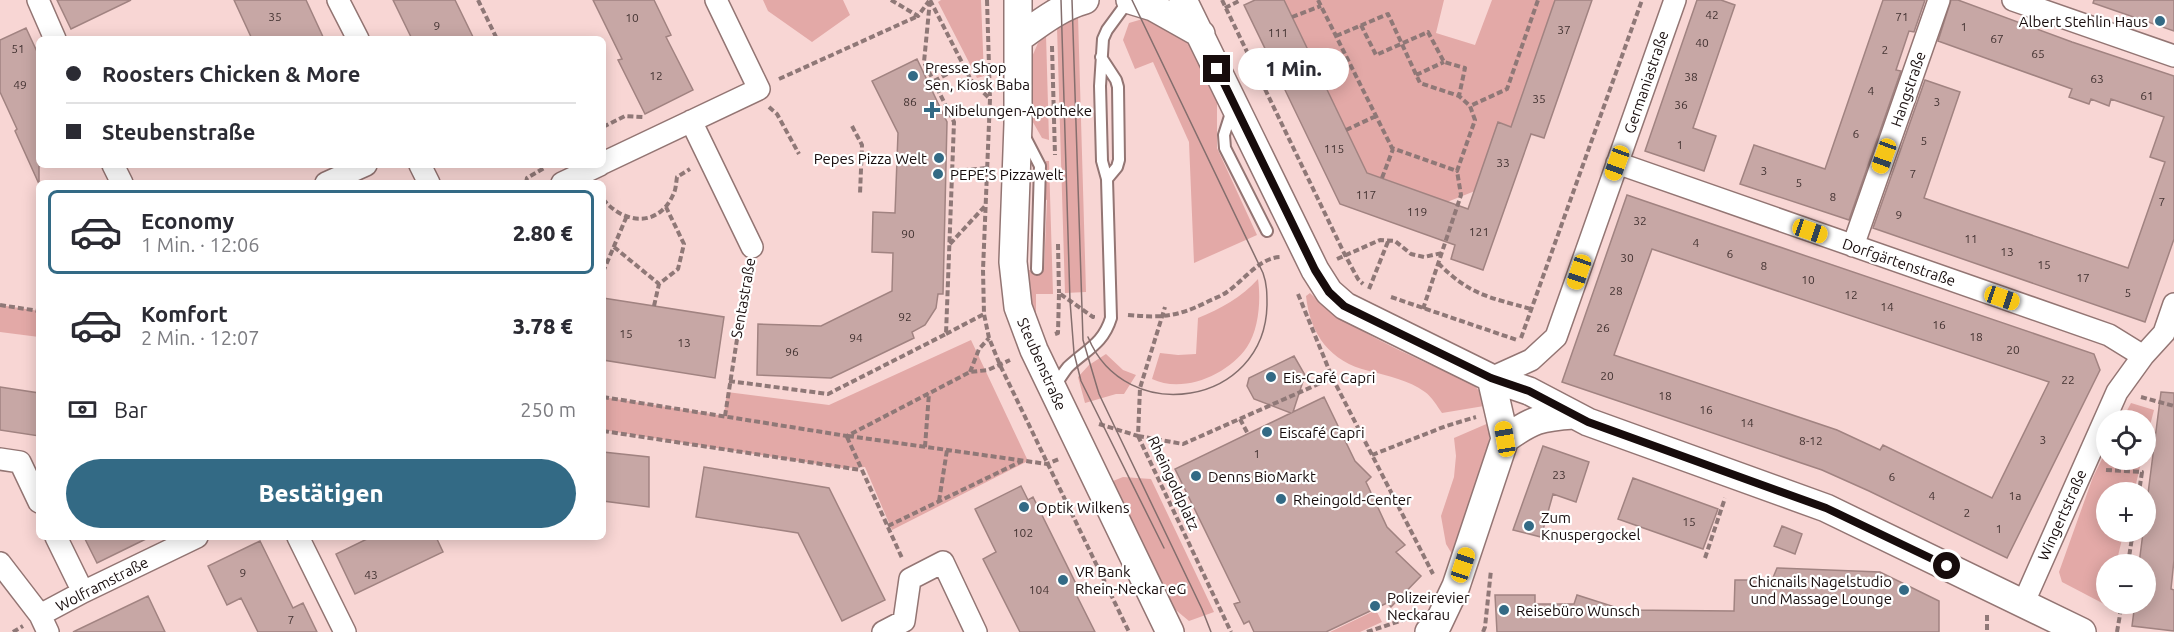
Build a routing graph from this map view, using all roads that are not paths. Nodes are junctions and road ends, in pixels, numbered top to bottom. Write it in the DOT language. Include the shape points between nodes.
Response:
graph roads {
  1 [pos="38,0"];
  2 [pos="338,0"];
  3 [pos="716,0"];
  4 [pos="1018,0"];
  5 [pos="1085,0"];
  6 [pos="1130,0"];
  7 [pos="1675,0"];
  8 [pos="1939,0"];
  9 [pos="2013,0"];
  10 [pos="1188,1"];
  11 [pos="1201,34"];
  12 [pos="55,36"];
  13 [pos="356,36"];
  14 [pos="1019,38"];
  15 [pos="2174,56"];
  16 [pos="1101,57"];
  17 [pos="1234,104"];
  18 [pos="691,121"];
  19 [pos="1018,124"];
  20 [pos="606,162"];
  21 [pos="1617,163"];
  22 [pos="359,168"];
  23 [pos="593,168"];
  24 [pos="1107,179"];
  25 [pos="333,180"];
  26 [pos="568,180"];
  27 [pos="1267,231"];
  28 [pos="1853,246"];
  29 [pos="752,247"];
  30 [pos="1037,269"];
  31 [pos="2174,304"];
  32 [pos="2143,356"];
  33 [pos="1491,378"];
  34 [pos="1052,389"];
  35 [pos="1574,415"];
  36 [pos="1505,439"];
  37 [pos="0,459"];
  38 [pos="36,496"];
  39 [pos="57,540"];
  40 [pos="191,540"];
  41 [pos="299,540"];
  42 [pos="0,562"];
  43 [pos="83,592"];
  44 [pos="2024,604"];
  45 [pos="44,624"];
  46 [pos="1432,625"];
  47 [pos="2078,631"];
  48 [pos="345,632"];
  49 [pos="883,632"];
  50 [pos="976,632"];
  51 [pos="1170,632"];
  1 -- 12 [label="street"];
  2 -- 13 [label="street"];
  3 -- 18 [label="street" via="759,89"];
  4 -- 14 [label="street, Steubenstraße"];
  5 -- 14 [label="street" via="1051,16"];
  6 -- 11 [label="street" via="1153,7"];
  6 -- 16 [label="lane" via="1107,30"];
  7 -- 21 [label="street, Germaniastraße"];
  8 -- 28 [label="street, Hangstraße"];
  9 -- 15 [label="street"];
  10 -- 11 [label="street"];
  11 -- 17 [label="street"];
  14 -- 19 [label="street, Steubenstraße"];
  16 -- 24 [label="lane" via="1102,161"];
  16 -- 24 [label="lane" via="1118,87 1119,160"];
  17 -- 27 [label="lane" via="1224,135 1226,148"];
  17 -- 33 [label="street" via="1303,275 1354,312"];
  18 -- 20 [label="street"];
  18 -- 29 [label="street, Sentastraße"];
  19 -- 30 [label="lane" via="1040,166"];
  19 -- 34 [label="street, Steubenstraße" via="1014,284 1018,307"];
  21 -- 28 [label="street, Dorfgärtenstraße"];
  21 -- 33 [label="street, Germaniastraße" via="1556,337 1531,360"];
  22 -- 25 [label="street"];
  23 -- 26 [label="street"];
  24 -- 34 [label="lane" via="1112,309 1107,332 1066,369"];
  28 -- 32 [label="street, Dorfgärtenstraße" via="2109,335"];
  31 -- 32 [label="street, Wingertstraße" via="2164,333"];
  32 -- 44 [label="street, Wingertstraße" via="2117,392"];
  33 -- 35 [label="street" via="1529,391"];
  33 -- 36 [label="street"];
  34 -- 51 [label="street, Steubenstraße"];
  35 -- 36 [label="street" via="1537,420"];
  35 -- 44 [label="street" via="1826,508"];
  36 -- 46 [label="street" via="1456,586"];
  37 -- 38 [label="street" via="20,462"];
  39 -- 43 [label="street"];
  40 -- 43 [label="street, Wolframstraße"];
  41 -- 48 [label="street"];
  42 -- 45 [label="street"];
  43 -- 45 [label="street, Wolframstraße"];
  44 -- 47 [label="street"];
  49 -- 50 [label="street" via="904,621 910,579 943,562"];
}
